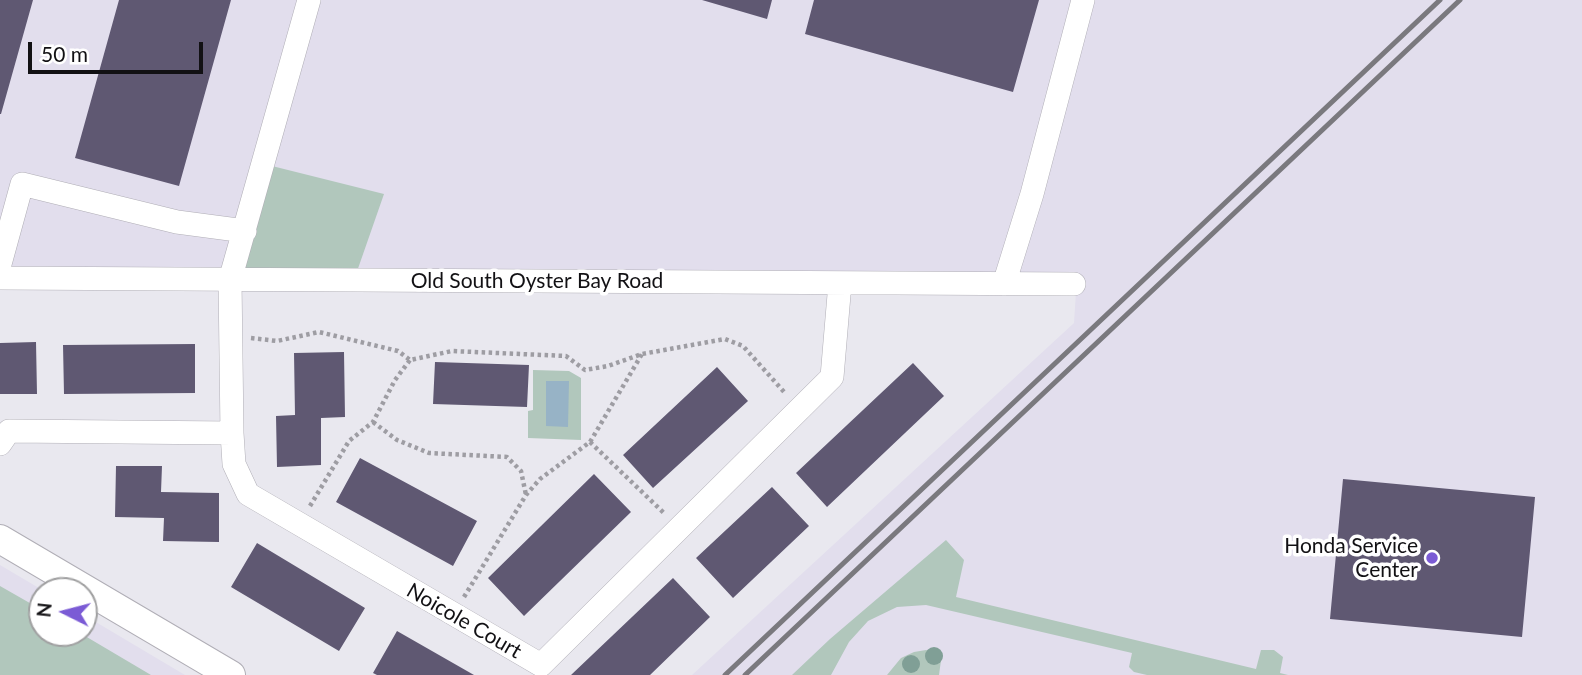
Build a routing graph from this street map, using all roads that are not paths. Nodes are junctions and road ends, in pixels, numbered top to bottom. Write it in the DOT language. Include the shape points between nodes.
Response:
graph roads {
  1 [pos="309,0"];
  2 [pos="1083,0"];
  3 [pos="245,231"];
  4 [pos="0,264"];
  5 [pos="0,278"];
  6 [pos="230,280"];
  7 [pos="840,283"];
  8 [pos="1004,284"];
  9 [pos="1074,284"];
  10 [pos="232,433"];
  11 [pos="0,444"];
  12 [pos="0,539"];
  13 [pos="231,675"];
  1 -- 3 [label="street, Noicole Court"];
  2 -- 8 [label="street"];
  3 -- 4 [label="street" via="177,222 22,184"];
  3 -- 6 [label="street, Noicole Court"];
  5 -- 6 [label="street, Old South Oyster Bay Road"];
  6 -- 7 [label="street, Old South Oyster Bay Road"];
  6 -- 10 [label="street, Noicole Court"];
  7 -- 8 [label="street, Old South Oyster Bay Road"];
  7 -- 10 [label="street, Noicole Court" via="832,377 541,666 248,494 234,464"];
  8 -- 9 [label="street, Old South Oyster Bay Road"];
  10 -- 11 [label="street" via="9,431"];
  12 -- 13 [label="main road"];
}
